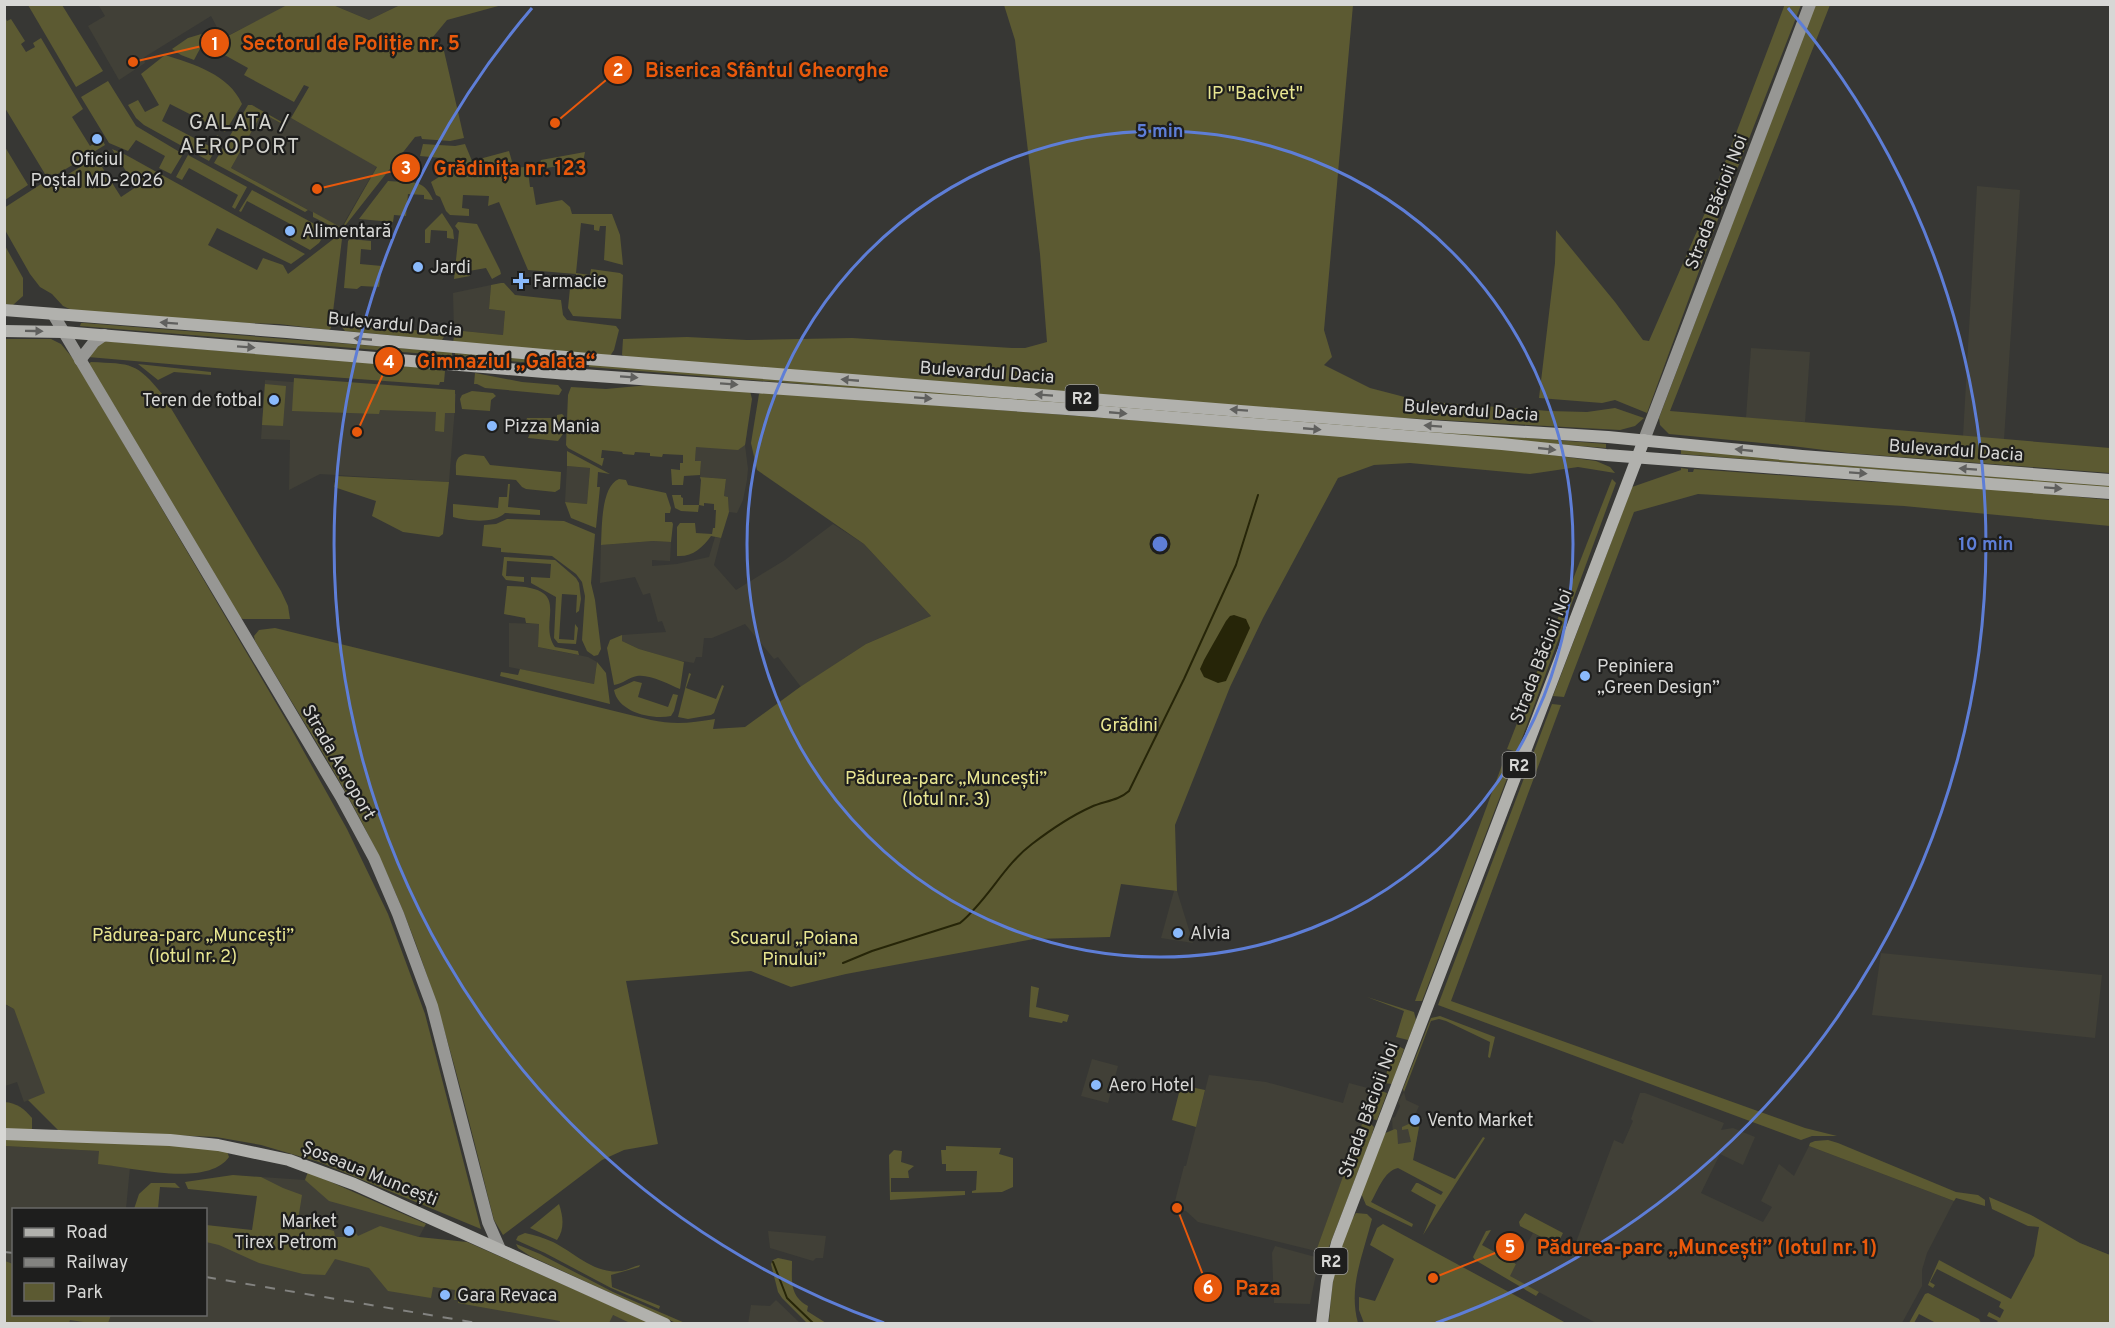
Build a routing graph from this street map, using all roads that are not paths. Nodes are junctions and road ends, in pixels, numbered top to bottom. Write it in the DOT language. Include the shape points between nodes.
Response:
graph roads {
  1 [pos="1810,4"];
  2 [pos="4,310"];
  3 [pos="53,314"];
  4 [pos="4,331"];
  5 [pos="63,332"];
  6 [pos="104,335"];
  7 [pos="80,360"];
  8 [pos="1644,440"];
  9 [pos="1638,457"];
  10 [pos="2110,480"];
  11 [pos="2110,493"];
  12 [pos="4,1134"];
  13 [pos="500,1247"];
  14 [pos="665,1323"];
  15 [pos="1322,1323"];
  1 -- 8 [label="street, Strada Băcioii Noi"];
  2 -- 3 [label="main road, Bulevardul Dacia / R2"];
  3 -- 5 [label="street, Strada Aeroport"];
  8 -- 3 [label="main road, Bulevardul Dacia / R2, one-way" via="936,387"];
  4 -- 5 [label="main road, Bulevardul Dacia / R2, one-way"];
  5 -- 6 [label="main road, Bulevardul Dacia / R2"];
  5 -- 7 [label="street, Strada Aeroport"];
  6 -- 7 [label="street"];
  6 -- 9 [label="main road, Bulevardul Dacia / R2, one-way"];
  7 -- 13 [label="street, Strada Aeroport" via="374,858 432,1006 488,1222"];
  8 -- 9 [label="main road, Strada Băcioii Noi / R2"];
  10 -- 8 [label="main road, Bulevardul Dacia, one-way"];
  9 -- 11 [label="main road, Bulevardul Dacia, one-way"];
  9 -- 15 [label="main road, Strada Băcioii Noi / R2" via="1337,1243"];
  12 -- 13 [label="main road, Șoseaua Muncești" via="170,1140 241,1149 327,1173"];
  13 -- 14 [label="main road, Șoseaua Muncești"];
}
